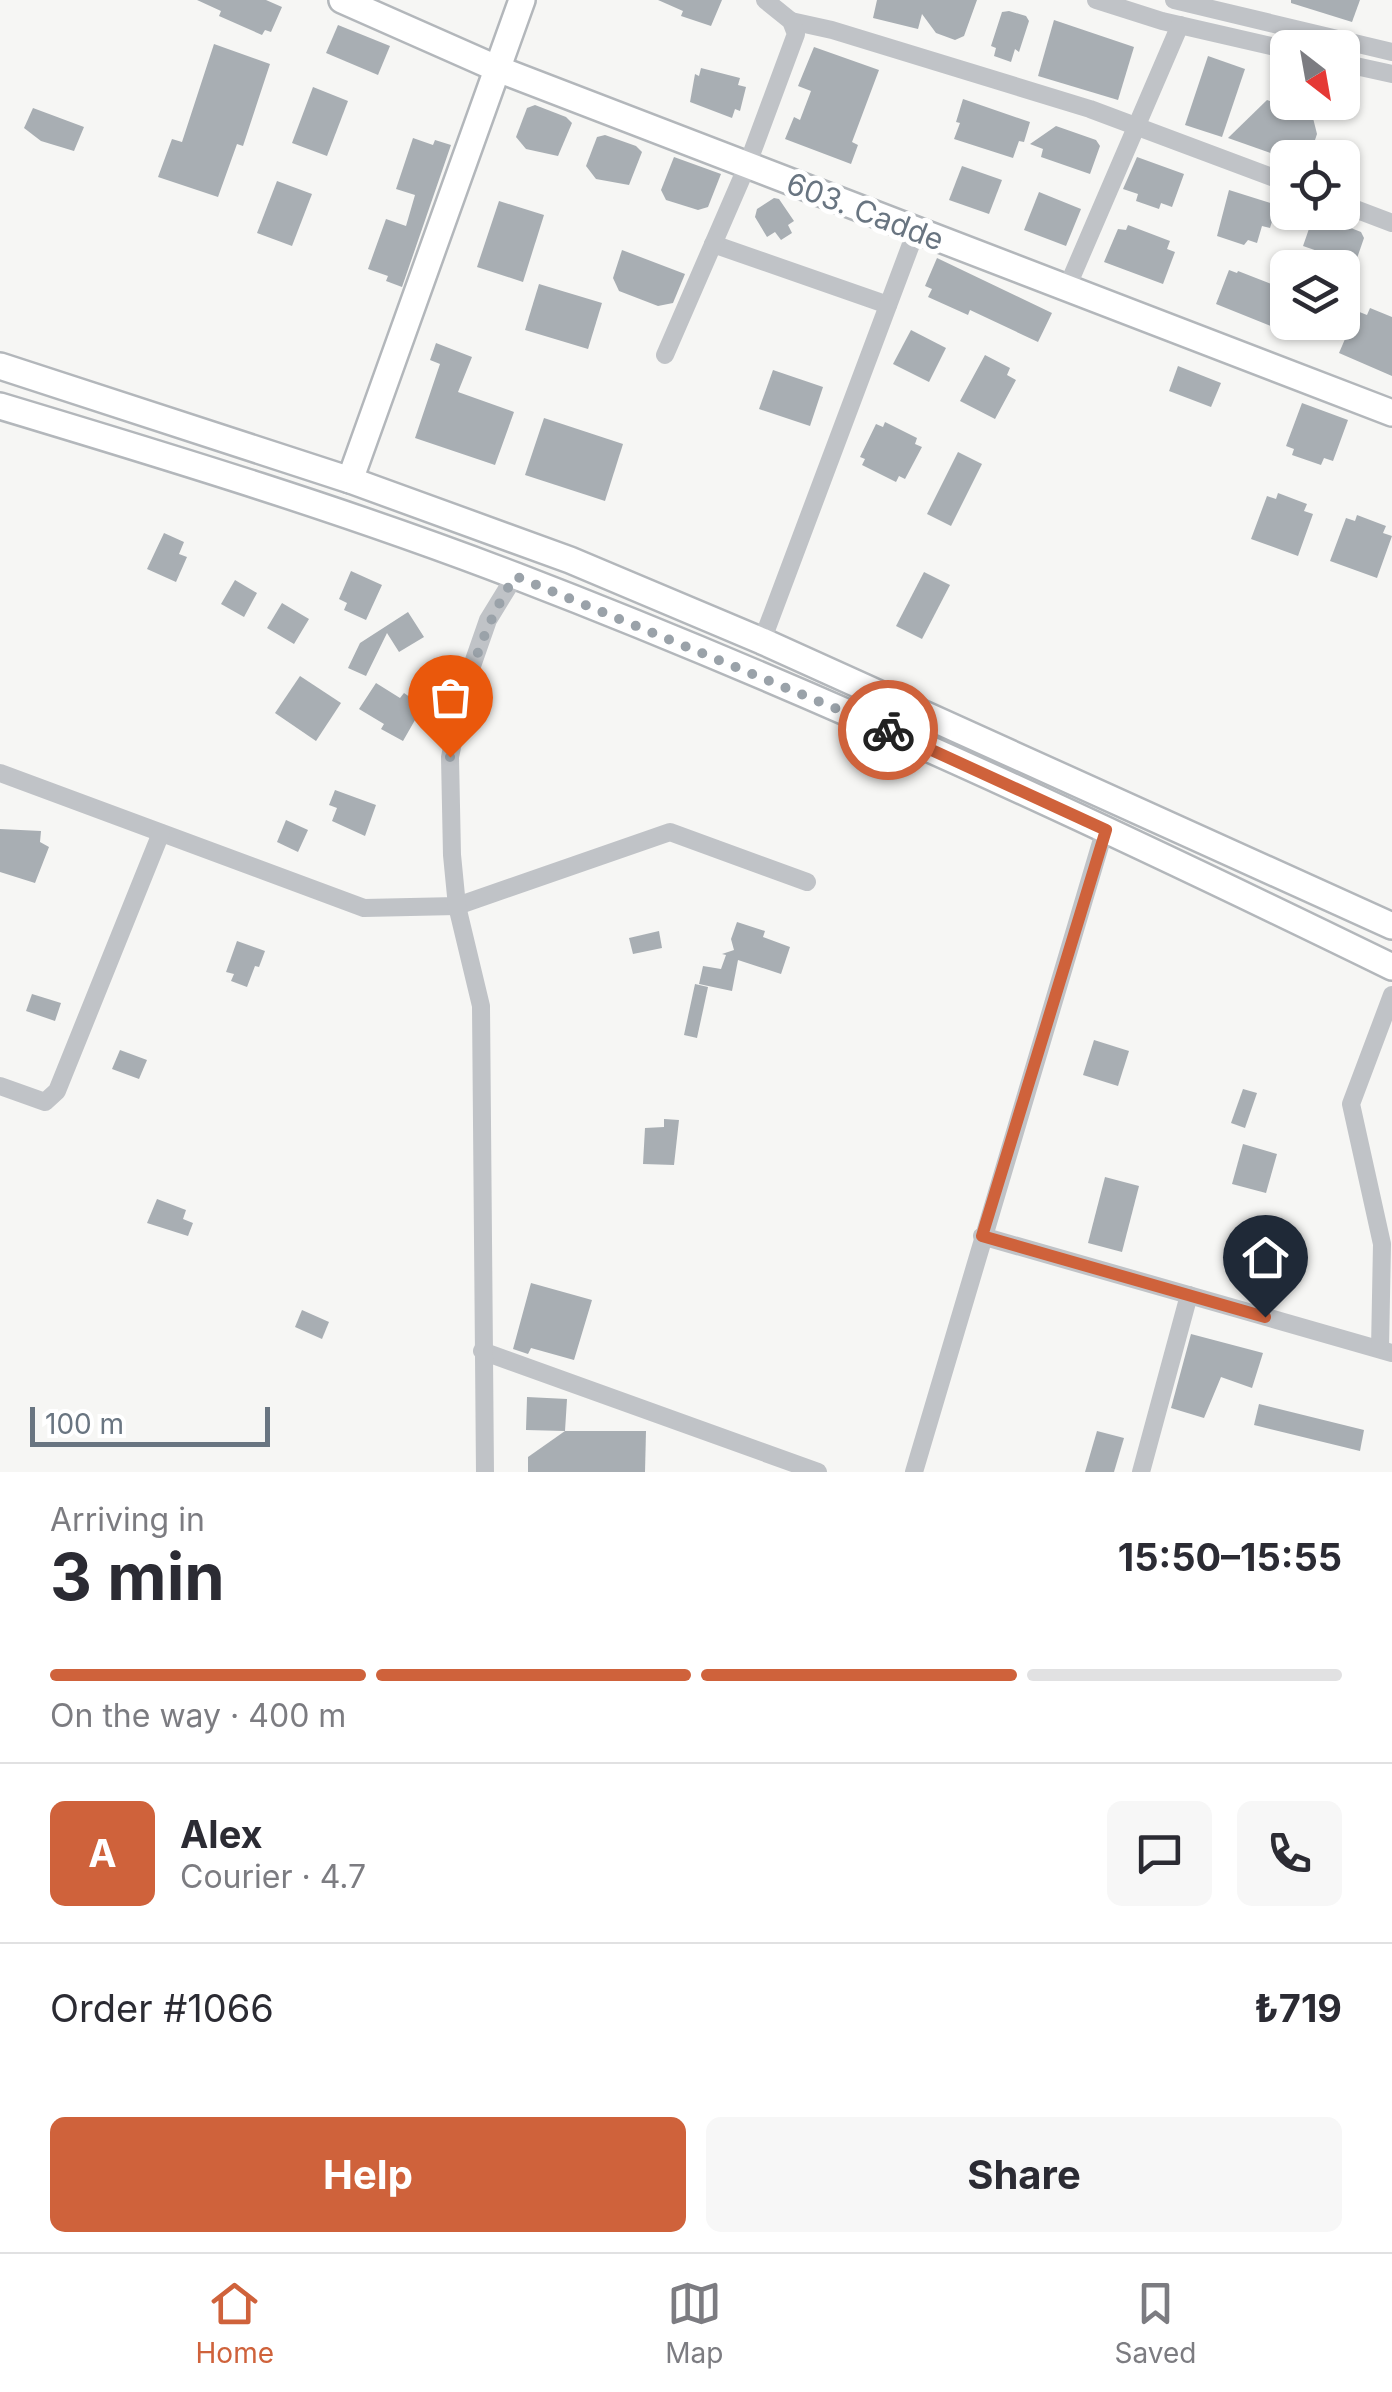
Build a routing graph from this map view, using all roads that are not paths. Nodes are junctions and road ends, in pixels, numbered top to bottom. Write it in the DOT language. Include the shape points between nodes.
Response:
graph roads {
  1 [pos="342,0"];
  2 [pos="522,0"];
  3 [pos="766,0"];
  4 [pos="1096,0"];
  5 [pos="1174,0"];
  6 [pos="791,21"];
  7 [pos="1180,25"];
  8 [pos="1270,46"];
  9 [pos="1392,52"];
  10 [pos="1360,67"];
  11 [pos="498,69"];
  12 [pos="1392,74"];
  13 [pos="1138,127"];
  14 [pos="747,166"];
  15 [pos="1270,177"];
  16 [pos="1360,211"];
  17 [pos="1392,223"];
  18 [pos="916,232"];
  19 [pos="713,244"];
  20 [pos="1066,290"];
  21 [pos="888,305"];
  22 [pos="665,355"];
  23 [pos="0,366"];
  24 [pos="0,406"];
  25 [pos="1392,414"];
  26 [pos="350,480"];
  27 [pos="515,576"];
  28 [pos="762,641"];
  29 [pos="0,774"];
  30 [pos="1106,830"];
  31 [pos="161,833"];
  32 [pos="808,882"];
  33 [pos="458,906"];
  34 [pos="1363,912"];
  35 [pos="1392,915"];
  36 [pos="1392,926"];
  37 [pos="1392,967"];
  38 [pos="1392,995"];
  39 [pos="0,1086"];
  40 [pos="982,1236"];
  41 [pos="1189,1295"];
  42 [pos="482,1351"];
  43 [pos="1386,1351"];
  44 [pos="485,1472"];
  45 [pos="818,1472"];
  46 [pos="914,1472"];
  47 [pos="1142,1472"];
  1 -- 11 [label="main road, 603. Cadde"];
  2 -- 11 [label="main road"];
  3 -- 6 [label="street"];
  4 -- 7 [label="street"];
  5 -- 9 [label="street"];
  6 -- 13 [label="street"];
  6 -- 14 [label="street" via="796,34"];
  7 -- 8 [label="street"];
  7 -- 13 [label="street"];
  10 -- 12 [label="street"];
  11 -- 14 [label="main road, 603. Cadde"];
  11 -- 26 [label="main road"];
  13 -- 15 [label="street"];
  13 -- 20 [label="street"];
  14 -- 18 [label="main road, 603. Cadde"];
  14 -- 19 [label="street"];
  16 -- 17 [label="street"];
  18 -- 20 [label="main road, 603. Cadde"];
  18 -- 21 [label="street"];
  19 -- 21 [label="street"];
  19 -- 22 [label="street"];
  20 -- 25 [label="main road, 603. Cadde"];
  21 -- 28 [label="street"];
  23 -- 26 [label="main road"];
  24 -- 27 [label="main road" via="205,468"];
  26 -- 28 [label="main road" via="570,560"];
  27 -- 30 [label="main road" via="848,712"];
  27 -- 33 [label="street" via="488,620 450,757"];
  28 -- 34 [label="main road"];
  29 -- 31 [label="street"];
  30 -- 37 [label="main road"];
  30 -- 40 [label="street"];
  31 -- 33 [label="street" via="364,908"];
  31 -- 39 [label="street" via="57,1092 45,1102"];
  32 -- 33 [label="street" via="670,832"];
  33 -- 42 [label="street" via="481,1006"];
  34 -- 35 [label="main road"];
  34 -- 36 [label="main road"];
  38 -- 43 [label="street" via="1351,1104 1382,1244"];
  40 -- 41 [label="street"];
  40 -- 46 [label="street"];
  41 -- 43 [label="street"];
  41 -- 47 [label="street"];
  42 -- 44 [label="street"];
  42 -- 45 [label="street"];
}
